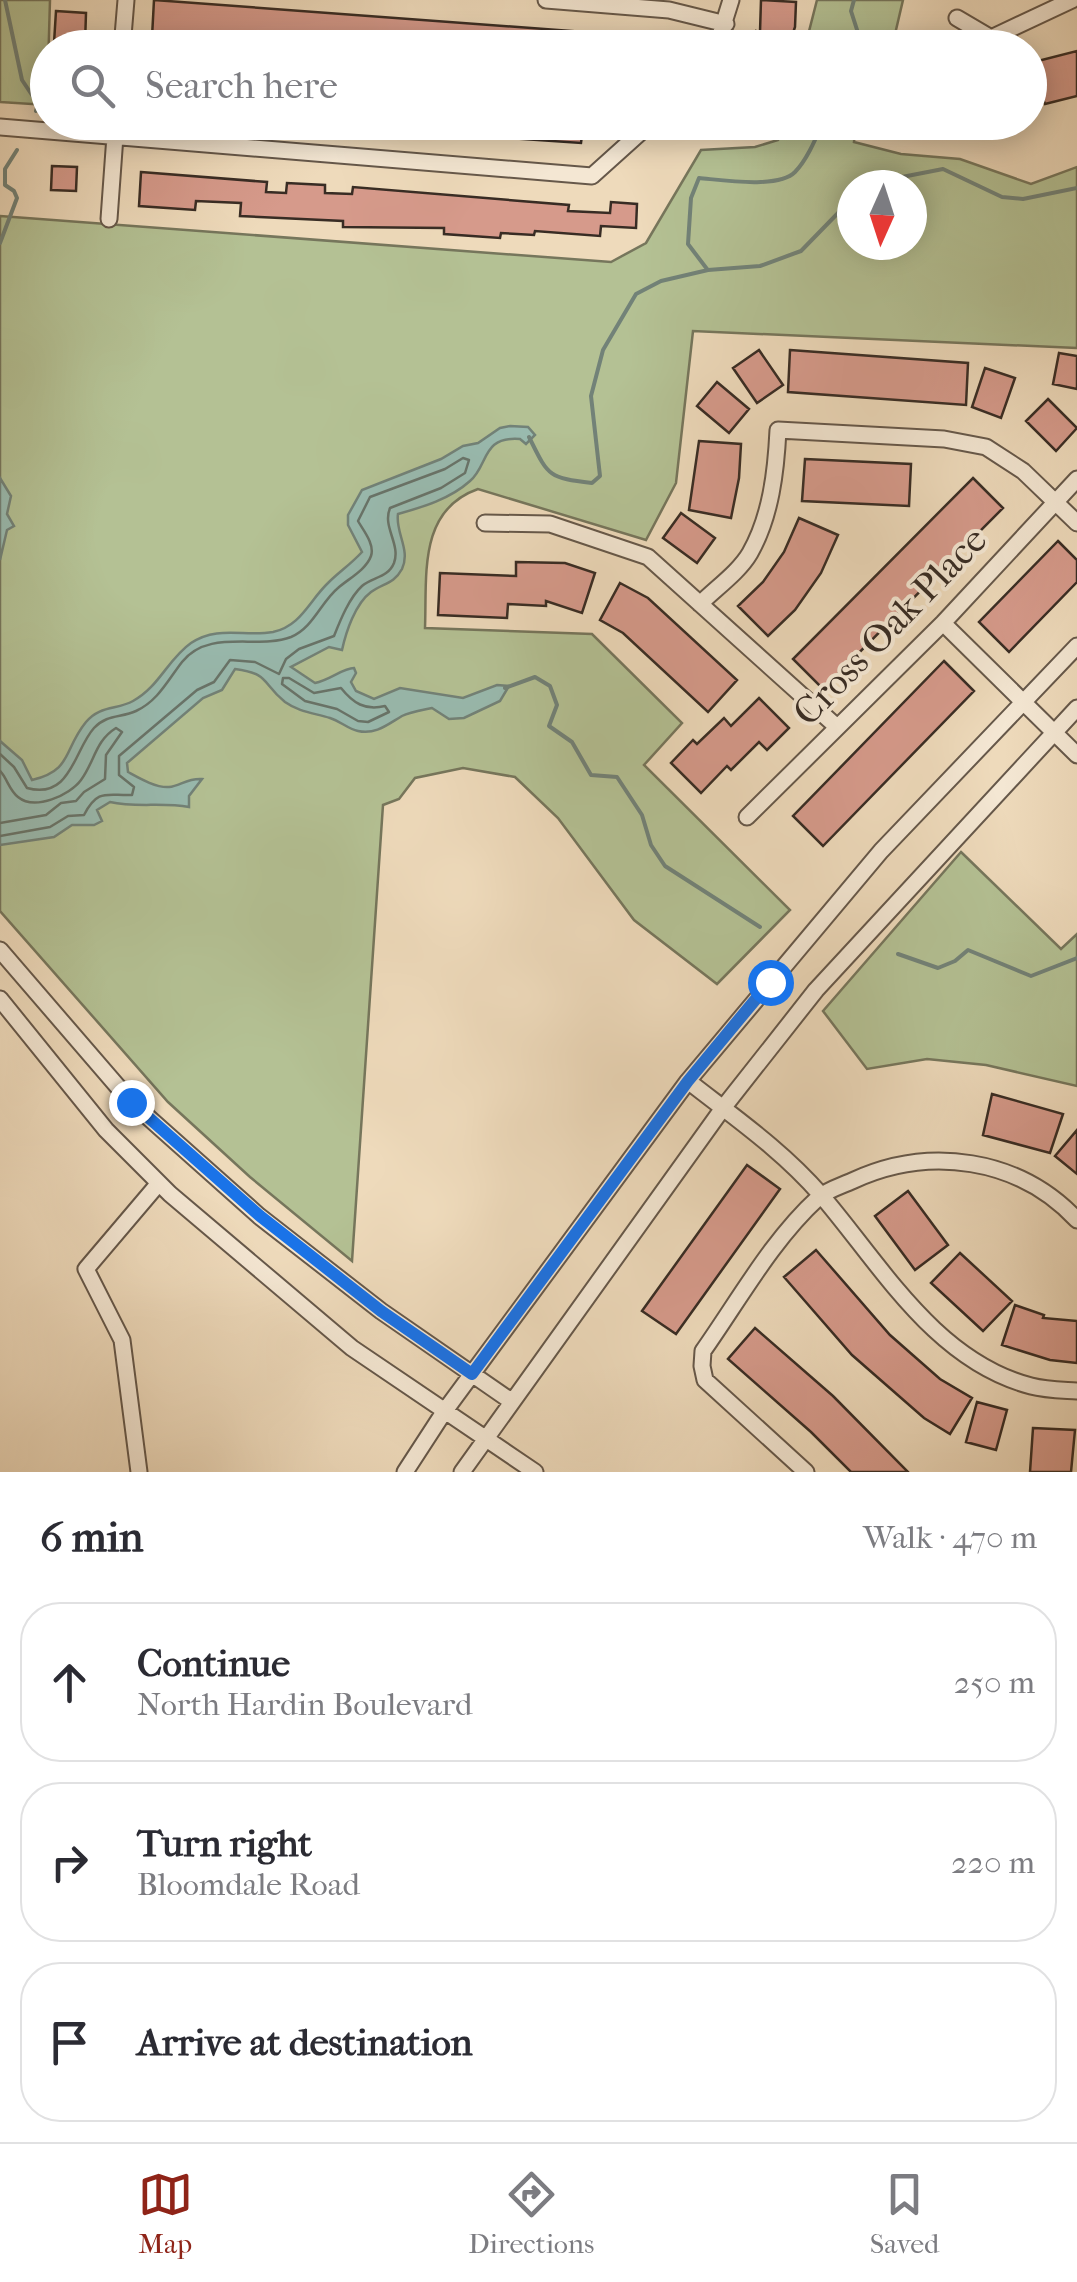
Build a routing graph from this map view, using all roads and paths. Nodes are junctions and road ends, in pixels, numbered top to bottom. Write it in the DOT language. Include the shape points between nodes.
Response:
graph roads {
  1 [pos="126,0"];
  2 [pos="546,0"];
  3 [pos="731,0"];
  4 [pos="1072,0"];
  5 [pos="957,18"];
  6 [pos="726,24"];
  7 [pos="124,30"];
  8 [pos="724,30"];
  9 [pos="977,30"];
  10 [pos="1008,30"];
  11 [pos="0,127"];
  12 [pos="30,128"];
  13 [pos="114,140"];
  14 [pos="219,140"];
  15 [pos="632,140"];
  16 [pos="108,218"];
  17 [pos="1077,479"];
  18 [pos="1056,501"];
  19 [pos="1077,522"];
  20 [pos="486,523"];
  21 [pos="700,604"];
  22 [pos="942,623"];
  23 [pos="1077,646"];
  24 [pos="1025,701"];
  25 [pos="1077,708"];
  26 [pos="836,728"];
  27 [pos="1054,731"];
  28 [pos="1077,755"];
  29 [pos="747,816"];
  30 [pos="0,950"];
  31 [pos="0,999"];
  32 [pos="688,1081"];
  33 [pos="723,1108"];
  34 [pos="159,1183"];
  35 [pos="821,1195"];
  36 [pos="1077,1220"];
  37 [pos="472,1374"];
  38 [pos="1077,1391"];
  39 [pos="511,1400"];
  40 [pos="444,1412"];
  41 [pos="483,1440"];
  42 [pos="139,1472"];
  43 [pos="404,1472"];
  44 [pos="462,1472"];
  45 [pos="535,1472"];
  46 [pos="806,1472"];
  1 -- 7 [label="street"];
  2 -- 6 [label="street" via="668,10"];
  3 -- 6 [label="street"];
  4 -- 10 [label="street"];
  5 -- 9 [label="street"];
  6 -- 8 [label="street"];
  11 -- 12 [label="street"];
  13 -- 16 [label="street"];
  14 -- 15 [label="street" via="592,176"];
  17 -- 18 [label="street, Cross Oak Place"];
  18 -- 19 [label="street"];
  18 -- 21 [label="street" via="986,447 778,430 768,510 749,555"];
  18 -- 22 [label="street, Cross Oak Place"];
  20 -- 21 [label="street" via="550,524 599,539 648,558"];
  21 -- 26 [label="street"];
  22 -- 24 [label="street"];
  22 -- 26 [label="street, Cross Oak Place"];
  23 -- 24 [label="street"];
  24 -- 27 [label="street"];
  24 -- 32 [label="street" via="881,851"];
  25 -- 27 [label="street"];
  26 -- 29 [label="street, Cross Oak Place"];
  27 -- 28 [label="street"];
  27 -- 33 [label="street" via="816,990"];
  30 -- 37 [label="street" via="131,1102 260,1216"];
  31 -- 34 [label="street" via="106,1130"];
  32 -- 33 [label="street"];
  32 -- 37 [label="street"];
  33 -- 35 [label="street"];
  33 -- 39 [label="street"];
  34 -- 40 [label="street" via="352,1348"];
  34 -- 42 [label="street" via="86,1269 122,1340"];
  35 -- 36 [label="street" via="875,1170 920,1161 969,1163 1016,1174 1054,1196"];
  35 -- 38 [label="street" via="883,1276 965,1354 1032,1387"];
  35 -- 46 [label="street" via="703,1351 702,1366 706,1380"];
  37 -- 39 [label="street"];
  37 -- 40 [label="street"];
  39 -- 41 [label="street"];
  40 -- 41 [label="street"];
  40 -- 43 [label="street"];
  41 -- 44 [label="street"];
  41 -- 45 [label="street"];
}
